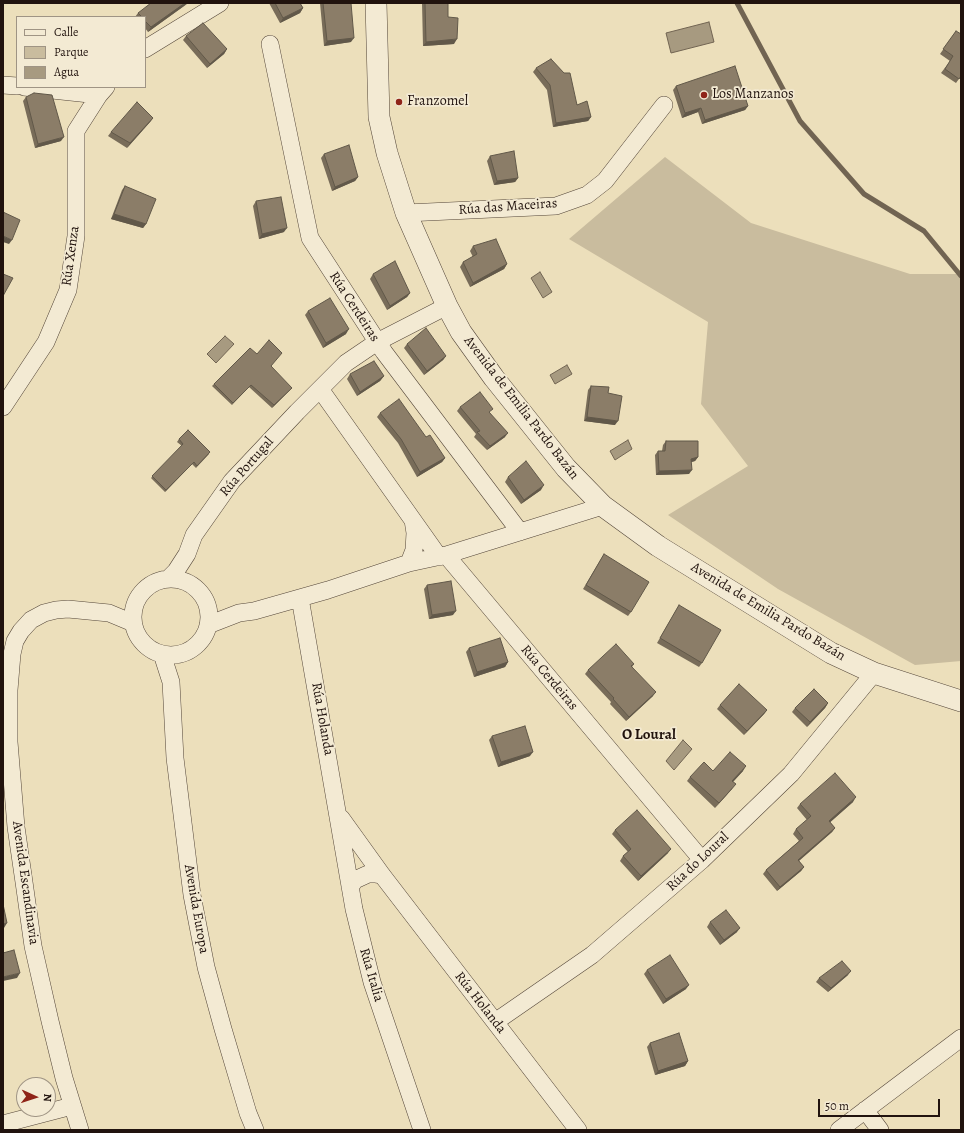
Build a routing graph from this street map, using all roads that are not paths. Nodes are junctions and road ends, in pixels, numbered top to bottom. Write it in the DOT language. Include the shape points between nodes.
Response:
graph roads {
  1 [pos="220,3"];
  2 [pos="376,3"];
  3 [pos="270,44"];
  4 [pos="146,48"];
  5 [pos="3,85"];
  6 [pos="16,86"];
  7 [pos="36,88"];
  8 [pos="102,91"];
  9 [pos="664,104"];
  10 [pos="406,213"];
  11 [pos="447,306"];
  12 [pos="377,342"];
  13 [pos="320,389"];
  14 [pos="3,407"];
  15 [pos="603,506"];
  16 [pos="413,520"];
  17 [pos="520,532"];
  18 [pos="187,554"];
  19 [pos="442,556"];
  20 [pos="409,563"];
  21 [pos="168,579"];
  22 [pos="190,584"];
  23 [pos="300,598"];
  24 [pos="134,605"];
  25 [pos="207,605"];
  26 [pos="109,613"];
  27 [pos="239,613"];
  28 [pos="133,623"];
  29 [pos="208,625"];
  30 [pos="162,654"];
  31 [pos="181,654"];
  32 [pos="874,673"];
  33 [pos="171,682"];
  34 [pos="960,698"];
  35 [pos="339,816"];
  36 [pos="702,860"];
  37 [pos="382,875"];
  38 [pos="350,887"];
  39 [pos="495,1022"];
  40 [pos="960,1041"];
  41 [pos="72,1106"];
  42 [pos="865,1110"];
  43 [pos="3,1124"];
  44 [pos="80,1130"];
  45 [pos="255,1130"];
  46 [pos="422,1130"];
  47 [pos="578,1130"];
  48 [pos="839,1130"];
  49 [pos="880,1130"];
  1 -- 4 [label="street"];
  2 -- 10 [label="street, Avenida de Emilia Pardo Bazán" via="379,117 387,153"];
  3 -- 12 [label="street, Rúa Cerdeiras" via="310,238"];
  5 -- 6 [label="street"];
  7 -- 8 [label="street"];
  8 -- 14 [label="street, Rúa Xenza" via="76,131 76,236 68,290 46,342"];
  9 -- 10 [label="street, Rúa das Maceiras" via="605,181 587,195 556,206"];
  10 -- 11 [label="street, Avenida de Emilia Pardo Bazán"];
  11 -- 12 [label="street, Rúa Portugal"];
  11 -- 15 [label="street, Avenida de Emilia Pardo Bazán" via="461,332 494,378 566,468"];
  12 -- 13 [label="street, Rúa Portugal" via="346,363"];
  12 -- 17 [label="street, Rúa Cerdeiras"];
  13 -- 16 [label="street"];
  13 -- 18 [label="street, Rúa Portugal" via="232,481 194,535"];
  15 -- 17 [label="street"];
  15 -- 32 [label="street, Avenida de Emilia Pardo Bazán" via="671,554 831,653"];
  16 -- 19 [label="street"];
  16 -- 20 [label="street" via="414,550"];
  17 -- 19 [label="street"];
  18 -- 21 [label="street, Rúa Portugal"];
  18 -- 22 [label="street, Rúa Portugal"];
  19 -- 20 [label="street"];
  19 -- 36 [label="street, Rúa Cerdeiras"];
  20 -- 23 [label="street"];
  21 -- 22 [label="street"];
  21 -- 24 [label="street" via="151,584"];
  22 -- 25 [label="street" via="198,589"];
  23 -- 27 [label="street"];
  23 -- 35 [label="street, Rúa Holanda"];
  24 -- 26 [label="street, Avenida Escandinavia"];
  24 -- 28 [label="street"];
  25 -- 27 [label="street"];
  25 -- 29 [label="street"];
  26 -- 28 [label="street, Avenida Escandinavia"];
  26 -- 41 [label="street, Avenida Escandinavia" via="56,610 31,620 15,641 9,690 9,742 16,827 33,946"];
  27 -- 29 [label="street"];
  28 -- 30 [label="street" via="135,632 146,646"];
  29 -- 31 [label="street" via="199,643"];
  30 -- 31 [label="street"];
  30 -- 33 [label="street, Avenida Europa"];
  31 -- 33 [label="street, Avenida Europa"];
  32 -- 34 [label="street, Avenida de Emilia Pardo Bazán"];
  32 -- 36 [label="street, Rúa do Loural" via="791,774"];
  33 -- 45 [label="street, Avenida Europa" via="175,758 192,895 206,967"];
  35 -- 37 [label="street, Rúa Holanda"];
  35 -- 38 [label="street, Rúa Italia"];
  36 -- 39 [label="street, Rúa do Loural" via="592,955"];
  37 -- 38 [label="street" via="368,874 354,880"];
  37 -- 39 [label="street, Rúa Holanda"];
  38 -- 46 [label="street, Rúa Italia" via="372,982"];
  39 -- 47 [label="street, Rúa Holanda"];
  40 -- 42 [label="street"];
  41 -- 43 [label="street"];
  41 -- 44 [label="street, Avenida Escandinavia"];
  42 -- 48 [label="street"];
  42 -- 49 [label="street"];
}
